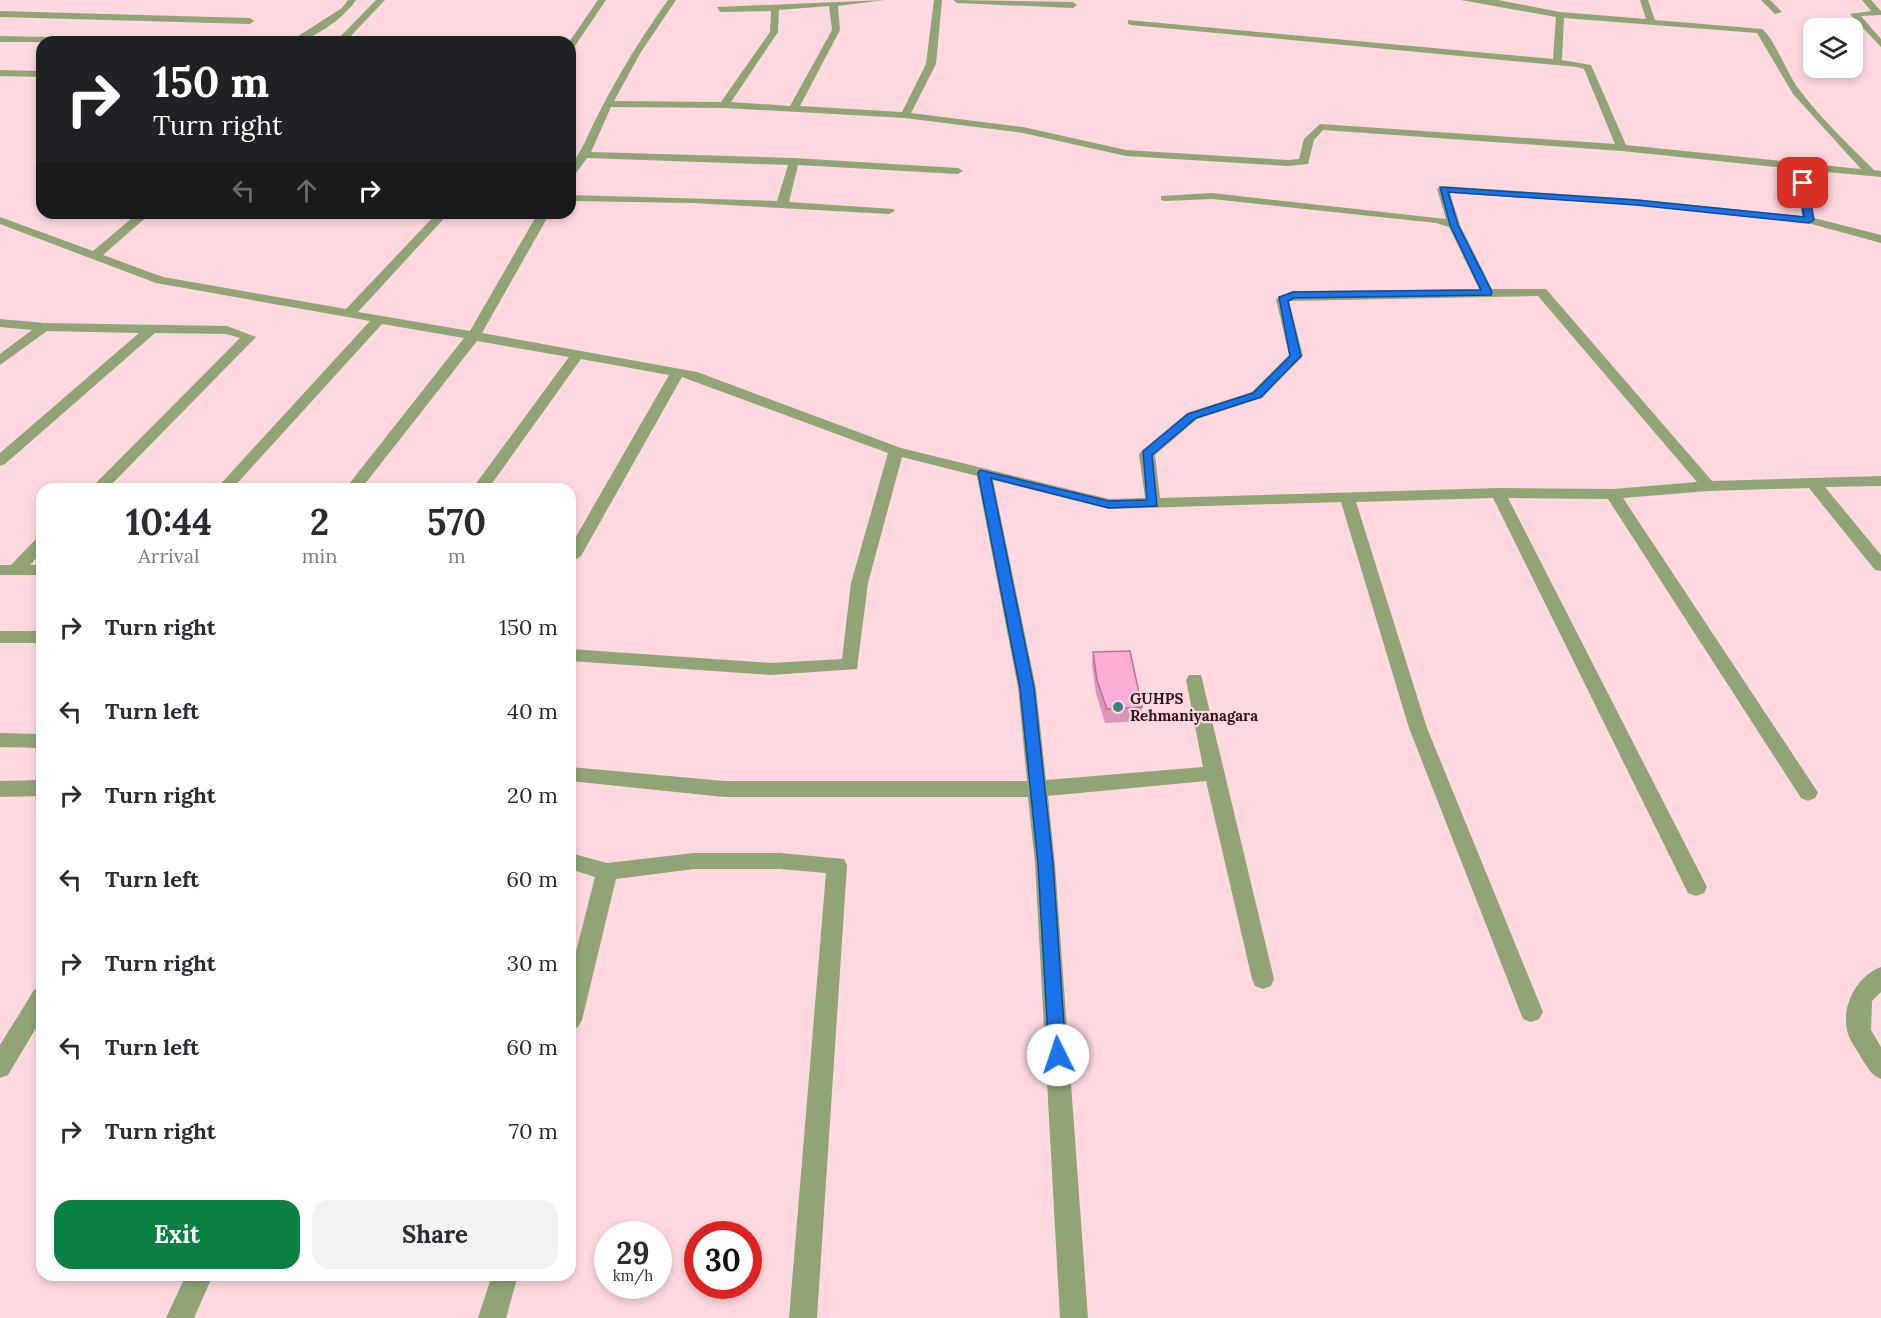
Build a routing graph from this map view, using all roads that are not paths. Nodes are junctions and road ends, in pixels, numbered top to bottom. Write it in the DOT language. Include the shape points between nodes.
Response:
graph roads {
  1 [pos="352,0"];
  2 [pos="381,0"];
  3 [pos="602,0"];
  4 [pos="672,0"];
  5 [pos="882,0"];
  6 [pos="938,0"];
  7 [pos="957,0"];
  8 [pos="1465,0"];
  9 [pos="1644,0"];
  10 [pos="1765,0"];
  11 [pos="1866,0"];
  12 [pos="833,3"];
  13 [pos="1073,5"];
  14 [pos="775,8"];
  15 [pos="720,9"];
  16 [pos="1778,12"];
  17 [pos="0,14"];
  18 [pos="1560,15"];
  19 [pos="250,21"];
  20 [pos="1651,21"];
  21 [pos="1131,22"];
  22 [pos="304,36"];
  23 [pos="346,36"];
  24 [pos="576,38"];
  25 [pos="0,39"];
  26 [pos="36,40"];
  27 [pos="1881,44"];
  28 [pos="1557,62"];
  29 [pos="0,74"];
  30 [pos="36,75"];
  31 [pos="607,104"];
  32 [pos="724,105"];
  33 [pos="792,110"];
  34 [pos="905,115"];
  35 [pos="1622,148"];
  36 [pos="584,155"];
  37 [pos="794,161"];
  38 [pos="1799,165"];
  39 [pos="576,166"];
  40 [pos="958,171"];
  41 [pos="1876,173"];
  42 [pos="576,198"];
  43 [pos="1165,198"];
  44 [pos="782,205"];
  45 [pos="888,211"];
  46 [pos="138,219"];
  47 [pos="437,219"];
  48 [pos="541,219"];
  49 [pos="0,220"];
  50 [pos="1809,220"];
  51 [pos="1454,225"];
  52 [pos="1881,238"];
  53 [pos="93,257"];
  54 [pos="1487,292"];
  55 [pos="350,313"];
  56 [pos="379,319"];
  57 [pos="0,323"];
  58 [pos="44,327"];
  59 [pos="151,329"];
  60 [pos="474,335"];
  61 [pos="578,354"];
  62 [pos="0,361"];
  63 [pos="677,373"];
  64 [pos="896,451"];
  65 [pos="0,461"];
  66 [pos="984,473"];
  67 [pos="1881,482"];
  68 [pos="104,483"];
  69 [pos="229,483"];
  70 [pos="358,483"];
  71 [pos="484,483"];
  72 [pos="1813,483"];
  73 [pos="1708,486"];
  74 [pos="1498,493"];
  75 [pos="1613,494"];
  76 [pos="1347,497"];
  77 [pos="1153,503"];
  78 [pos="36,548"];
  79 [pos="576,551"];
  80 [pos="1881,566"];
  81 [pos="7,570"];
  82 [pos="36,570"];
  83 [pos="0,637"];
  84 [pos="36,637"];
  85 [pos="576,655"];
  86 [pos="1195,680"];
  87 [pos="0,740"];
  88 [pos="36,741"];
  89 [pos="1214,773"];
  90 [pos="576,775"];
  91 [pos="36,788"];
  92 [pos="0,789"];
  93 [pos="1036,789"];
  94 [pos="1808,793"];
  95 [pos="576,863"];
  96 [pos="608,872"];
  97 [pos="1696,887"];
  98 [pos="1881,977"];
  99 [pos="1263,979"];
  100 [pos="576,997"];
  101 [pos="36,1008"];
  102 [pos="1531,1012"];
  103 [pos="0,1067"];
  104 [pos="1881,1068"];
  105 [pos="197,1281"];
  106 [pos="503,1281"];
  107 [pos="180,1318"];
  108 [pos="492,1318"];
  109 [pos="803,1318"];
  110 [pos="1074,1318"];
  1 -- 22 [label="street" via="345,10"];
  2 -- 23 [label="street"];
  3 -- 24 [label="street"];
  4 -- 31 [label="street"];
  5 -- 12 [label="street"];
  6 -- 34 [label="street" via="932,64"];
  7 -- 13 [label="street"];
  8 -- 18 [label="street"];
  9 -- 20 [label="street"];
  10 -- 16 [label="street"];
  11 -- 27 [label="street" via="1878,13 1854,14"];
  12 -- 14 [label="street"];
  12 -- 33 [label="street" via="836,30"];
  14 -- 15 [label="street"];
  14 -- 32 [label="street" via="774,32"];
  17 -- 19 [label="street"];
  18 -- 20 [label="street" via="1591,12"];
  18 -- 28 [label="street"];
  20 -- 41 [label="street" via="1747,29 1764,35 1780,69 1813,113"];
  21 -- 28 [label="street"];
  25 -- 26 [label="street"];
  28 -- 35 [label="street" via="1588,67"];
  29 -- 30 [label="street"];
  31 -- 32 [label="street"];
  31 -- 36 [label="street"];
  32 -- 33 [label="street"];
  33 -- 34 [label="street"];
  34 -- 35 [label="street" via="1023,130 1126,153 1288,163 1304,162 1309,139 1320,127"];
  35 -- 38 [label="street"];
  36 -- 37 [label="street"];
  36 -- 39 [label="street"];
  37 -- 40 [label="street"];
  37 -- 44 [label="street"];
  38 -- 41 [label="street"];
  38 -- 50 [label="street"];
  42 -- 44 [label="street"];
  43 -- 51 [label="street" via="1224,197"];
  44 -- 45 [label="street"];
  46 -- 53 [label="street"];
  47 -- 55 [label="street"];
  48 -- 60 [label="street"];
  49 -- 53 [label="street"];
  50 -- 51 [label="street" via="1636,202 1443,189"];
  50 -- 52 [label="street"];
  51 -- 54 [label="street"];
  53 -- 55 [label="street" via="160,280"];
  54 -- 73 [label="street" via="1542,292"];
  54 -- 77 [label="street" via="1293,295 1282,299 1296,356 1257,395 1192,416 1147,454"];
  55 -- 56 [label="street"];
  56 -- 60 [label="street"];
  56 -- 69 [label="street"];
  57 -- 58 [label="street"];
  58 -- 59 [label="street"];
  58 -- 62 [label="street"];
  59 -- 65 [label="street"];
  59 -- 68 [label="street" via="227,330 249,337"];
  60 -- 61 [label="street"];
  60 -- 70 [label="street"];
  61 -- 63 [label="street"];
  61 -- 71 [label="street"];
  63 -- 64 [label="street" via="692,375"];
  63 -- 79 [label="street"];
  64 -- 66 [label="street"];
  64 -- 85 [label="street" via="865,552 851,664 771,669"];
  66 -- 77 [label="street" via="1109,504"];
  66 -- 93 [label="street" via="1027,688"];
  67 -- 72 [label="street"];
  72 -- 73 [label="street"];
  72 -- 80 [label="street"];
  73 -- 75 [label="street"];
  74 -- 75 [label="street"];
  74 -- 76 [label="street"];
  74 -- 97 [label="street"];
  75 -- 94 [label="street"];
  76 -- 77 [label="street"];
  76 -- 102 [label="street" via="1418,728"];
  78 -- 81 [label="street"];
  81 -- 82 [label="street"];
  83 -- 84 [label="street"];
  86 -- 89 [label="street"];
  87 -- 88 [label="street"];
  89 -- 93 [label="street"];
  89 -- 99 [label="street"];
  90 -- 93 [label="street" via="724,789"];
  91 -- 92 [label="street"];
  93 -- 110 [label="street" via="1046,864"];
  95 -- 96 [label="street"];
  96 -- 100 [label="street"];
  96 -- 109 [label="street" via="694,861 837,865"];
  98 -- 104 [label="street" via="1861,997 1859,1032"];
  101 -- 103 [label="street"];
  105 -- 107 [label="street"];
  106 -- 108 [label="street"];
}
